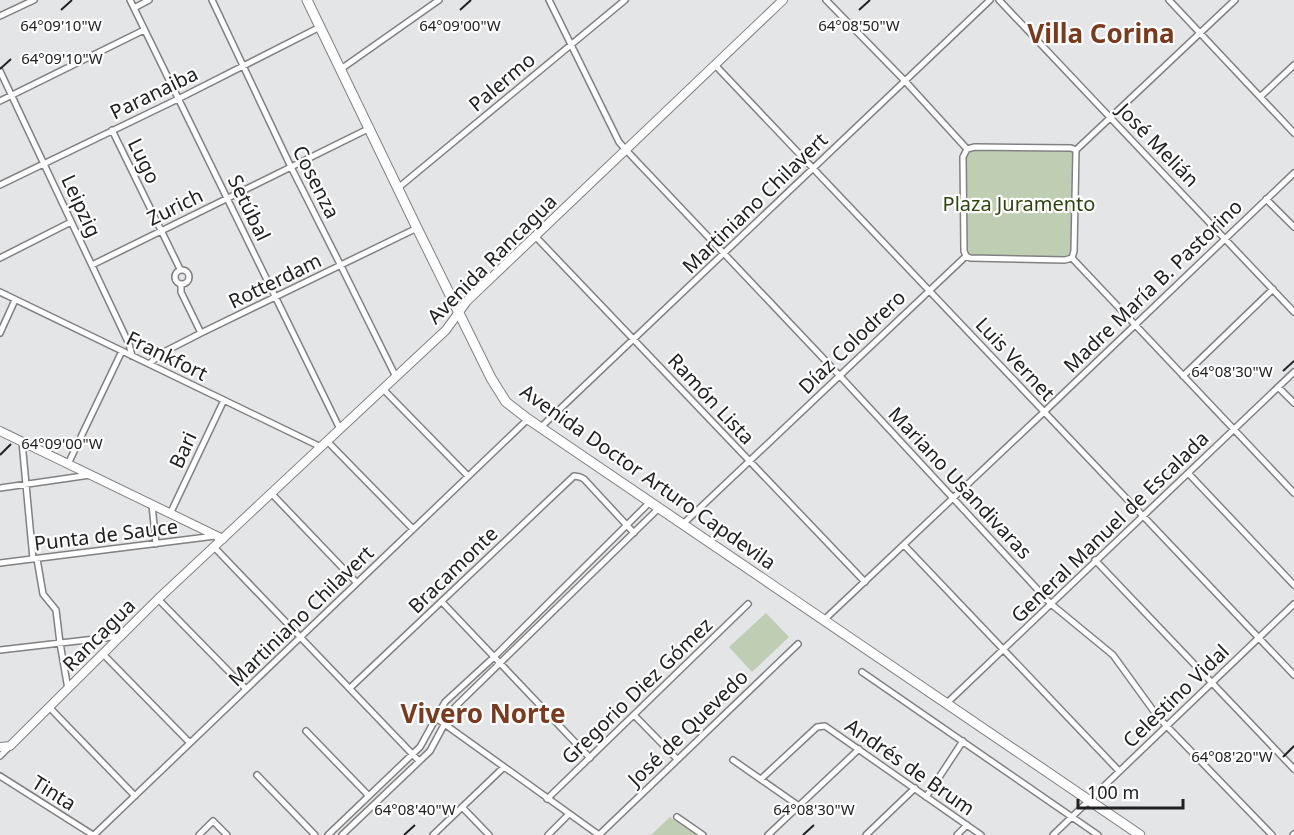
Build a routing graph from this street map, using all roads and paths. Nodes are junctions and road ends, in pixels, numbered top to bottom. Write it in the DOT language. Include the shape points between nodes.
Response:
graph roads {
  1 [pos="34,0"];
  2 [pos="130,0"];
  3 [pos="149,0"];
  4 [pos="212,0"];
  5 [pos="307,0"];
  6 [pos="438,0"];
  7 [pos="549,0"];
  8 [pos="625,0"];
  9 [pos="783,0"];
  10 [pos="826,0"];
  11 [pos="990,0"];
  12 [pos="999,0"];
  13 [pos="1170,0"];
  14 [pos="1235,0"];
  15 [pos="134,8"];
  16 [pos="0,16"];
  17 [pos="320,27"];
  18 [pos="144,30"];
  19 [pos="1201,33"];
  20 [pos="571,45"];
  21 [pos="715,65"];
  22 [pos="1294,65"];
  23 [pos="243,66"];
  24 [pos="341,69"];
  25 [pos="0,71"];
  26 [pos="905,81"];
  27 [pos="12,95"];
  28 [pos="1260,96"];
  29 [pos="178,99"];
  30 [pos="0,101"];
  31 [pos="1110,117"];
  32 [pos="369,129"];
  33 [pos="112,130"];
  34 [pos="1294,132"];
  35 [pos="967,148"];
  36 [pos="626,150"];
  37 [pos="1076,150"];
  38 [pos="44,164"];
  39 [pos="291,167"];
  40 [pos="814,168"];
  41 [pos="1294,172"];
  42 [pos="0,185"];
  43 [pos="398,188"];
  44 [pos="228,198"];
  45 [pos="1266,199"];
  46 [pos="71,222"];
  47 [pos="1294,227"];
  48 [pos="417,228"];
  49 [pos="161,230"];
  50 [pos="535,236"];
  51 [pos="1224,238"];
  52 [pos="724,254"];
  53 [pos="966,256"];
  54 [pos="0,258"];
  55 [pos="1072,258"];
  56 [pos="92,265"];
  57 [pos="341,266"];
  58 [pos="180,270"];
  59 [pos="181,284"];
  60 [pos="929,290"];
  61 [pos="1273,290"];
  62 [pos="0,292"];
  63 [pos="276,297"];
  64 [pos="15,300"];
  65 [pos="458,312"];
  66 [pos="1294,312"];
  67 [pos="1135,325"];
  68 [pos="0,333"];
  69 [pos="201,333"];
  70 [pos="634,339"];
  71 [pos="122,351"];
  72 [pos="132,356"];
  73 [pos="149,364"];
  74 [pos="1294,372"];
  75 [pos="839,375"];
  76 [pos="1183,376"];
  77 [pos="396,377"];
  78 [pos="1278,387"];
  79 [pos="383,389"];
  80 [pos="224,400"];
  81 [pos="1294,403"];
  82 [pos="1044,412"];
  83 [pos="528,419"];
  84 [pos="542,427"];
  85 [pos="340,429"];
  86 [pos="1234,429"];
  87 [pos="0,432"];
  88 [pos="22,442"];
  89 [pos="324,444"];
  90 [pos="749,462"];
  91 [pos="68,465"];
  92 [pos="1188,473"];
  93 [pos="90,475"];
  94 [pos="468,476"];
  95 [pos="26,484"];
  96 [pos="0,488"];
  97 [pos="1294,493"];
  98 [pos="272,494"];
  99 [pos="954,498"];
  100 [pos="650,502"];
  101 [pos="152,505"];
  102 [pos="660,508"];
  103 [pos="170,514"];
  104 [pos="1143,515"];
  105 [pos="683,524"];
  106 [pos="627,526"];
  107 [pos="413,529"];
  108 [pos="633,533"];
  109 [pos="215,536"];
  110 [pos="223,539"];
  111 [pos="156,544"];
  112 [pos="904,545"];
  113 [pos="214,547"];
  114 [pos="35,559"];
  115 [pos="1095,560"];
  116 [pos="0,563"];
  117 [pos="865,582"];
  118 [pos="357,583"];
  119 [pos="1294,585"];
  120 [pos="158,599"];
  121 [pos="442,602"];
  122 [pos="748,604"];
  123 [pos="1051,604"];
  124 [pos="1294,604"];
  125 [pos="824,620"];
  126 [pos="121,636"];
  127 [pos="301,637"];
  128 [pos="1259,638"];
  129 [pos="60,644"];
  130 [pos="798,644"];
  131 [pos="1003,649"];
  132 [pos="0,650"];
  133 [pos="103,654"];
  134 [pos="494,657"];
  135 [pos="501,663"];
  136 [pos="862,672"];
  137 [pos="1294,675"];
  138 [pos="1212,683"];
  139 [pos="350,688"];
  140 [pos="68,689"];
  141 [pos="246,689"];
  142 [pos="947,703"];
  143 [pos="49,707"];
  144 [pos="634,715"];
  145 [pos="436,718"];
  146 [pos="444,724"];
  147 [pos="1166,726"];
  148 [pos="306,731"];
  149 [pos="963,741"];
  150 [pos="190,743"];
  151 [pos="10,746"];
  152 [pos="0,747"];
  153 [pos="859,749"];
  154 [pos="412,754"];
  155 [pos="0,756"];
  156 [pos="590,758"];
  157 [pos="677,759"];
  158 [pos="733,760"];
  159 [pos="419,761"];
  160 [pos="504,767"];
  161 [pos="1294,769"];
  162 [pos="1119,771"];
  163 [pos="257,775"];
  164 [pos="0,776"];
  165 [pos="761,779"];
  166 [pos="915,788"];
  167 [pos="135,796"];
  168 [pos="369,796"];
  169 [pos="926,797"];
  170 [pos="547,799"];
  171 [pos="1089,800"];
  172 [pos="799,806"];
  173 [pos="462,807"];
  174 [pos="569,814"];
  175 [pos="677,817"];
  176 [pos="1072,817"];
  177 [pos="967,825"];
  178 [pos="93,835"];
  179 [pos="199,835"];
  180 [pos="227,835"];
  181 [pos="315,835"];
  182 [pos="328,835"];
  183 [pos="342,835"];
  184 [pos="433,835"];
  185 [pos="489,835"];
  186 [pos="548,835"];
  187 [pos="599,835"];
  188 [pos="703,835"];
  189 [pos="768,835"];
  190 [pos="866,835"];
  191 [pos="957,835"];
  192 [pos="981,835"];
  193 [pos="1053,835"];
  194 [pos="1098,835"];
  195 [pos="1140,835"];
  196 [pos="1272,835"];
  1 -- 16 [label="street"];
  2 -- 15 [label="street, Setúbal"];
  3 -- 15 [label="street"];
  4 -- 23 [label="street, Cosenza"];
  5 -- 17 [label="main road, Avenida Doctor Arturo Capdevila"];
  6 -- 24 [label="street"];
  7 -- 20 [label="street, Mariano Usandivaras"];
  8 -- 20 [label="street, Palermo"];
  9 -- 21 [label="main road, Avenida Rancagua"];
  10 -- 26 [label="street"];
  11 -- 26 [label="street, Martiniano Chilavert"];
  12 -- 31 [label="street, José Melián"];
  13 -- 19 [label="street"];
  14 -- 19 [label="street"];
  15 -- 18 [label="street, Setúbal"];
  17 -- 23 [label="street, Paranaiba"];
  17 -- 24 [label="main road, Avenida Doctor Arturo Capdevila"];
  18 -- 27 [label="street"];
  18 -- 29 [label="street, Setúbal"];
  19 -- 28 [label="street"];
  19 -- 31 [label="street"];
  20 -- 36 [label="street, Mariano Usandivaras"];
  20 -- 43 [label="street, Palermo"];
  21 -- 36 [label="main road, Avenida Rancagua"];
  21 -- 40 [label="street, Luis Vernet"];
  22 -- 28 [label="street"];
  23 -- 29 [label="street, Paranaiba"];
  23 -- 39 [label="street, Cosenza"];
  24 -- 32 [label="main road, Avenida Doctor Arturo Capdevila"];
  25 -- 27 [label="street, Leipzig"];
  26 -- 35 [label="street"];
  26 -- 40 [label="street, Martiniano Chilavert"];
  27 -- 30 [label="street"];
  27 -- 38 [label="street, Leipzig"];
  28 -- 34 [label="street"];
  29 -- 33 [label="street, Paranaiba"];
  29 -- 44 [label="street, Setúbal"];
  31 -- 37 [label="street"];
  31 -- 51 [label="street, José Melián"];
  32 -- 39 [label="street, Zurich"];
  32 -- 43 [label="main road, Avenida Doctor Arturo Capdevila"];
  33 -- 38 [label="street, Paranaiba"];
  33 -- 49 [label="street, Lugo"];
  35 -- 37 [label="street"];
  35 -- 53 [label="street" via="963,157"];
  36 -- 50 [label="main road, Avenida Rancagua"];
  36 -- 52 [label="street, Mariano Usandivaras"];
  37 -- 55 [label="street"];
  38 -- 42 [label="street, Paranaiba"];
  38 -- 46 [label="street, Leipzig"];
  39 -- 44 [label="street, Zurich"];
  39 -- 57 [label="street, Cosenza"];
  40 -- 52 [label="street, Martiniano Chilavert"];
  40 -- 60 [label="street, Luis Vernet"];
  41 -- 45 [label="street, Madre María B. Pastorino"];
  43 -- 48 [label="main road, Avenida Doctor Arturo Capdevila"];
  44 -- 49 [label="street, Zurich"];
  44 -- 63 [label="street, Setúbal"];
  45 -- 47 [label="street"];
  45 -- 51 [label="street, Madre María B. Pastorino"];
  46 -- 54 [label="street"];
  46 -- 56 [label="street, Leipzig"];
  48 -- 57 [label="street, Rotterdam"];
  48 -- 65 [label="main road, Avenida Doctor Arturo Capdevila"];
  49 -- 56 [label="street, Zurich"];
  49 -- 58 [label="street, Lugo"];
  50 -- 65 [label="main road, Avenida Rancagua"];
  50 -- 70 [label="street, Ramón Lista"];
  51 -- 61 [label="street, José Melián"];
  51 -- 67 [label="street, Madre María B. Pastorino"];
  52 -- 70 [label="street, Martiniano Chilavert"];
  52 -- 75 [label="street, Mariano Usandivaras"];
  53 -- 55 [label="street"];
  53 -- 60 [label="street, Díaz Colodrero"];
  55 -- 67 [label="street"];
  56 -- 72 [label="street, Leipzig"];
  57 -- 63 [label="street, Rotterdam"];
  57 -- 77 [label="street, Cosenza"];
  58 -- 59 [label="street, Lugo" via="175,277"];
  58 -- 59 [label="street, Lugo" via="187,271 189,278"];
  59 -- 69 [label="street, Lugo" via="181,292"];
  60 -- 75 [label="street, Díaz Colodrero"];
  60 -- 82 [label="street, Luis Vernet"];
  61 -- 66 [label="street, José Melián"];
  61 -- 76 [label="street"];
  62 -- 64 [label="street, Frankfort"];
  63 -- 69 [label="street, Rotterdam"];
  63 -- 85 [label="street, Setúbal"];
  64 -- 68 [label="street"];
  64 -- 71 [label="street, Frankfort"];
  65 -- 77 [label="main road, Avenida Rancagua" via="446,330"];
  65 -- 83 [label="main road, Avenida Doctor Arturo Capdevila" via="502,396"];
  67 -- 76 [label="street"];
  67 -- 82 [label="street, Madre María B. Pastorino"];
  69 -- 73 [label="street, Rotterdam"];
  70 -- 84 [label="street, Martiniano Chilavert"];
  70 -- 90 [label="street, Ramón Lista"];
  71 -- 72 [label="street, Frankfort"];
  71 -- 91 [label="street"];
  72 -- 73 [label="street, Frankfort"];
  73 -- 80 [label="street, Frankfort"];
  74 -- 78 [label="street, General Manuel de Escalada"];
  75 -- 90 [label="street, Díaz Colodrero"];
  75 -- 99 [label="street, Mariano Usandivaras"];
  76 -- 86 [label="street"];
  77 -- 79 [label="main road, Avenida Rancagua"];
  78 -- 81 [label="street"];
  78 -- 86 [label="street, General Manuel de Escalada"];
  79 -- 85 [label="main road, Avenida Rancagua"];
  79 -- 94 [label="street"];
  80 -- 89 [label="street, Frankfort"];
  80 -- 103 [label="street, Bari"];
  82 -- 99 [label="street, Madre María B. Pastorino"];
  82 -- 104 [label="street, Luis Vernet"];
  83 -- 84 [label="main road, Avenida Doctor Arturo Capdevila"];
  83 -- 94 [label="street, Martiniano Chilavert"];
  84 -- 100 [label="main road, Avenida Doctor Arturo Capdevila"];
  85 -- 89 [label="main road, Avenida Rancagua"];
  86 -- 92 [label="street, General Manuel de Escalada"];
  86 -- 97 [label="street"];
  87 -- 88 [label="main road"];
  88 -- 91 [label="main road"];
  88 -- 95 [label="street"];
  89 -- 98 [label="main road, Avenida Rancagua"];
  89 -- 107 [label="street"];
  90 -- 105 [label="street, Díaz Colodrero"];
  90 -- 117 [label="street, Ramón Lista"];
  91 -- 93 [label="main road"];
  92 -- 104 [label="street, General Manuel de Escalada"];
  92 -- 119 [label="street"];
  93 -- 95 [label="street"];
  93 -- 101 [label="main road"];
  94 -- 107 [label="street, Martiniano Chilavert"];
  95 -- 96 [label="street"];
  95 -- 114 [label="street"];
  98 -- 110 [label="main road, Avenida Rancagua"];
  98 -- 118 [label="street"];
  99 -- 112 [label="street, Madre María B. Pastorino"];
  99 -- 123 [label="street, Mariano Usandivaras"];
  100 -- 102 [label="main road, Avenida Doctor Arturo Capdevila"];
  100 -- 106 [label="street"];
  101 -- 103 [label="main road"];
  101 -- 111 [label="street"];
  102 -- 105 [label="main road, Avenida Doctor Arturo Capdevila"];
  102 -- 108 [label="street"];
  103 -- 109 [label="main road"];
  104 -- 115 [label="street, General Manuel de Escalada"];
  104 -- 128 [label="street, Luis Vernet"];
  105 -- 125 [label="main road, Avenida Doctor Arturo Capdevila"];
  106 -- 108 [label="street"];
  106 -- 121 [label="street, Bracamonte" via="584,479 571,478"];
  106 -- 134 [label="street"];
  107 -- 118 [label="street, Martiniano Chilavert"];
  108 -- 135 [label="street"];
  109 -- 110 [label="main road"];
  109 -- 111 [label="street, Punta de Sauce"];
  110 -- 113 [label="main road, Rancagua"];
  111 -- 114 [label="street, Punta de Sauce"];
  112 -- 117 [label="street, Madre María B. Pastorino"];
  112 -- 131 [label="street"];
  113 -- 120 [label="main road, Rancagua"];
  113 -- 127 [label="street"];
  114 -- 116 [label="street, Punta de Sauce"];
  114 -- 129 [label="street" via="43,594 56,610"];
  115 -- 123 [label="street, General Manuel de Escalada"];
  115 -- 138 [label="street"];
  117 -- 125 [label="street, Madre María B. Pastorino"];
  118 -- 127 [label="street, Martiniano Chilavert"];
  120 -- 126 [label="main road, Rancagua"];
  120 -- 141 [label="street"];
  121 -- 134 [label="street"];
  121 -- 139 [label="street, Bracamonte"];
  122 -- 144 [label="street, Gregorio Diez Gómez"];
  123 -- 131 [label="street, General Manuel de Escalada"];
  123 -- 147 [label="street, Mariano Usandivaras" via="1113,655"];
  124 -- 128 [label="street, Celestino Vidal"];
  125 -- 142 [label="main road, Avenida Doctor Arturo Capdevila"];
  126 -- 129 [label="street"];
  126 -- 133 [label="main road, Rancagua"];
  127 -- 139 [label="street"];
  127 -- 141 [label="street, Martiniano Chilavert"];
  128 -- 137 [label="street, Luis Vernet"];
  128 -- 138 [label="street, Celestino Vidal"];
  129 -- 132 [label="street"];
  129 -- 140 [label="street"];
  130 -- 157 [label="street, José de Quevedo"];
  131 -- 142 [label="street, General Manuel de Escalada"];
  131 -- 162 [label="street"];
  133 -- 140 [label="main road, Rancagua"];
  133 -- 150 [label="street"];
  134 -- 135 [label="street"];
  134 -- 145 [label="street" via="446,702"];
  135 -- 146 [label="street" via="456,706"];
  135 -- 156 [label="street"];
  136 -- 149 [label="street"];
  138 -- 147 [label="street, Celestino Vidal"];
  138 -- 161 [label="street"];
  139 -- 154 [label="street"];
  140 -- 143 [label="main road, Rancagua"];
  141 -- 150 [label="street, Martiniano Chilavert"];
  142 -- 171 [label="main road, Avenida Doctor Arturo Capdevila"];
  143 -- 151 [label="main road, Rancagua"];
  143 -- 167 [label="street"];
  144 -- 156 [label="street, Gregorio Diez Gómez"];
  144 -- 157 [label="street"];
  145 -- 146 [label="street"];
  145 -- 154 [label="street" via="424,742"];
  146 -- 159 [label="street" via="433,746"];
  146 -- 160 [label="street"];
  147 -- 162 [label="street, Celestino Vidal"];
  147 -- 196 [label="street, Mariano Usandivaras"];
  148 -- 168 [label="street"];
  149 -- 169 [label="street"];
  149 -- 176 [label="street"];
  150 -- 167 [label="street, Martiniano Chilavert"];
  151 -- 152 [label="main road"];
  151 -- 155 [label="street, Rancagua"];
  153 -- 165 [label="street, Andrés de Brum" via="820,725"];
  153 -- 166 [label="street, Andrés de Brum"];
  153 -- 172 [label="street"];
  154 -- 159 [label="street"];
  154 -- 168 [label="street"];
  156 -- 170 [label="street, Gregorio Diez Gómez"];
  157 -- 187 [label="street, José de Quevedo"];
  158 -- 165 [label="street"];
  159 -- 183 [label="street"];
  160 -- 170 [label="street"];
  160 -- 173 [label="street"];
  162 -- 171 [label="street, Celestino Vidal"];
  163 -- 181 [label="street"];
  164 -- 178 [label="street, Tinta"];
  165 -- 172 [label="street"];
  166 -- 169 [label="street, Andrés de Brum"];
  166 -- 190 [label="street"];
  167 -- 178 [label="street, Martiniano Chilavert"];
  168 -- 182 [label="street"];
  169 -- 177 [label="street, Andrés de Brum"];
  170 -- 174 [label="street"];
  171 -- 176 [label="street, Celestino Vidal"];
  171 -- 195 [label="main road, Avenida Doctor Arturo Capdevila"];
  172 -- 189 [label="street"];
  173 -- 184 [label="street"];
  173 -- 185 [label="street"];
  174 -- 186 [label="street"];
  174 -- 187 [label="street"];
  175 -- 188 [label="street"];
  176 -- 193 [label="street, Celestino Vidal"];
  176 -- 194 [label="street"];
  177 -- 191 [label="street"];
  177 -- 192 [label="street, Andrés de Brum"];
  179 -- 180 [label="street" via="213,821"];
}
